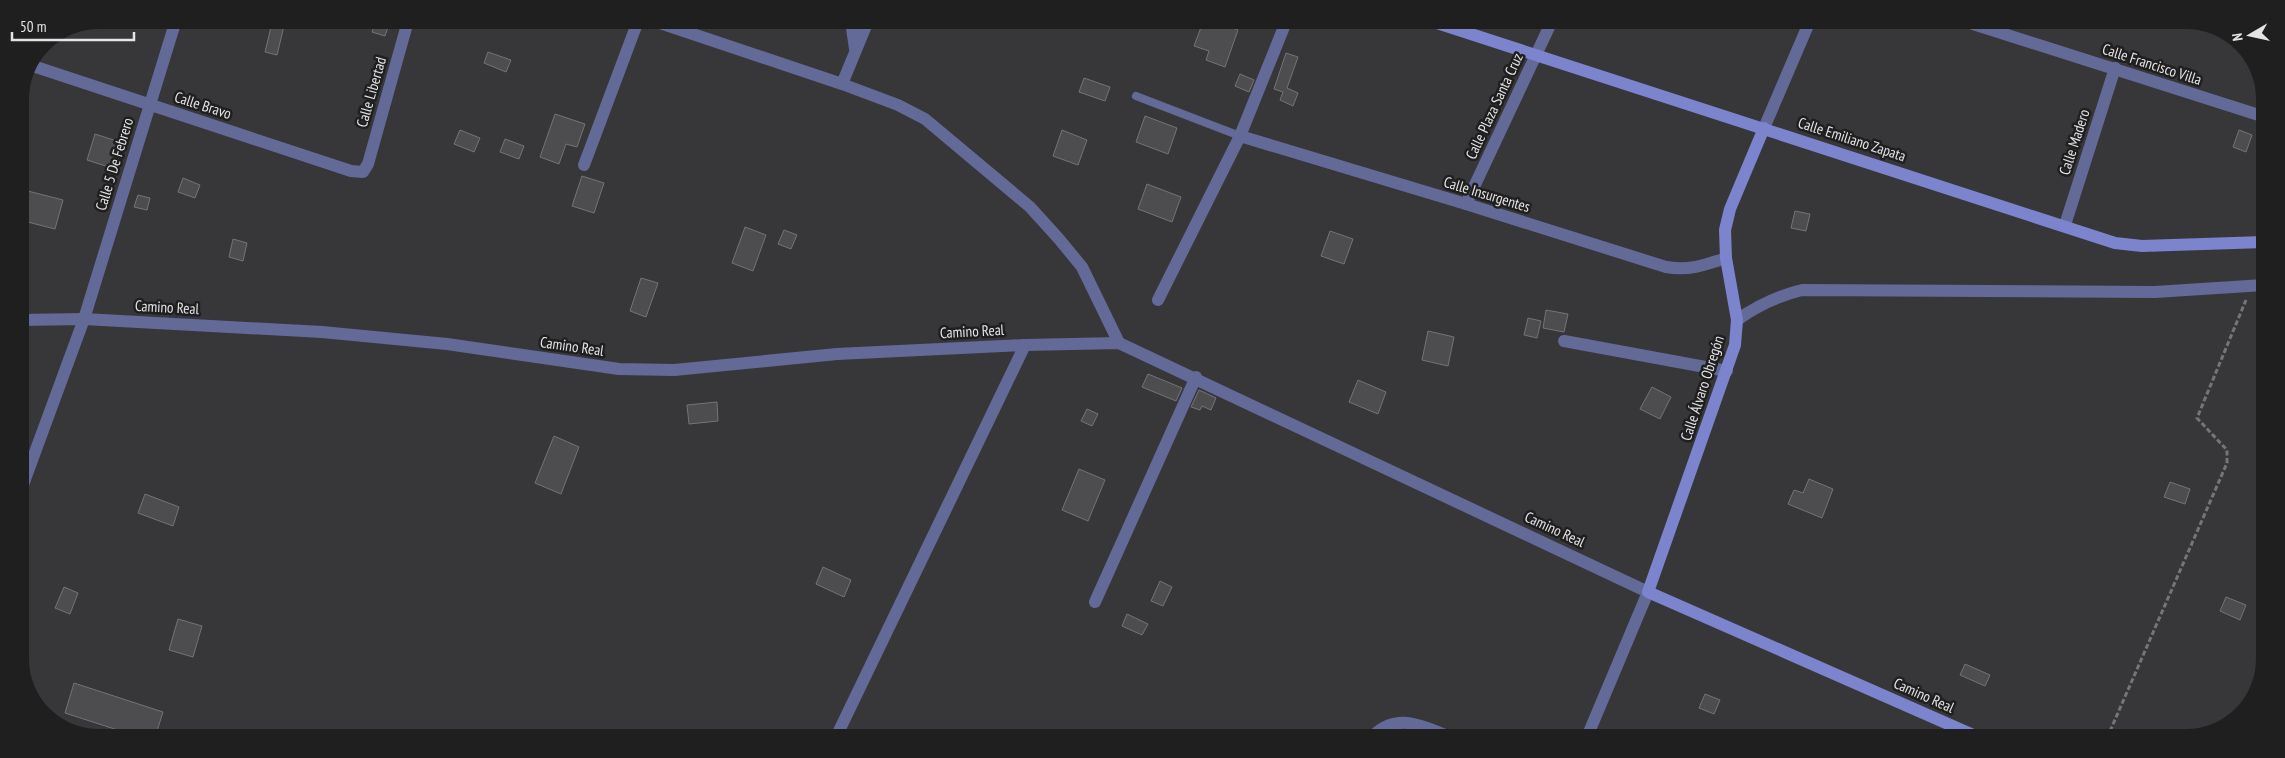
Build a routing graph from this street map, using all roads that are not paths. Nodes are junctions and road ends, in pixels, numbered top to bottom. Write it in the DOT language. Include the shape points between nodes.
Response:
graph roads {
  1 [pos="173,29"];
  2 [pos="406,29"];
  3 [pos="635,29"];
  4 [pos="678,29"];
  5 [pos="852,29"];
  6 [pos="865,29"];
  7 [pos="1283,29"];
  8 [pos="1456,29"];
  9 [pos="1548,29"];
  10 [pos="1806,29"];
  11 [pos="1989,29"];
  12 [pos="856,51"];
  13 [pos="1536,54"];
  14 [pos="37,67"];
  15 [pos="2115,68"];
  16 [pos="842,84"];
  17 [pos="1136,96"];
  18 [pos="150,104"];
  19 [pos="2256,115"];
  20 [pos="1764,128"];
  21 [pos="1240,136"];
  22 [pos="584,165"];
  23 [pos="363,172"];
  24 [pos="1466,204"];
  25 [pos="2065,225"];
  26 [pos="2256,242"];
  27 [pos="1726,258"];
  28 [pos="2256,285"];
  29 [pos="1158,300"];
  30 [pos="84,318"];
  31 [pos="29,320"];
  32 [pos="1737,320"];
  33 [pos="1564,341"];
  34 [pos="1119,342"];
  35 [pos="1026,345"];
  36 [pos="1727,371"];
  37 [pos="1196,377"];
  38 [pos="29,468"];
  39 [pos="1648,592"];
  40 [pos="1095,602"];
  41 [pos="840,729"];
  42 [pos="1381,729"];
  43 [pos="1427,729"];
  44 [pos="1590,729"];
  45 [pos="1960,729"];
  1 -- 18 [label="street, Calle 5 De Febrero"];
  2 -- 23 [label="street, Calle Libertad"];
  3 -- 22 [label="street"];
  4 -- 16 [label="street"];
  5 -- 12 [label="street"];
  6 -- 12 [label="street"];
  7 -- 21 [label="street"];
  8 -- 13 [label="street, Calle Emiliano Zapata"];
  9 -- 13 [label="street, Calle Plaza Santa Cruz"];
  10 -- 20 [label="street, Calle Álvaro Obregón"];
  11 -- 15 [label="street, Calle Francisco Villa"];
  12 -- 16 [label="street"];
  13 -- 20 [label="street, Calle Emiliano Zapata"];
  13 -- 24 [label="street, Calle Plaza Santa Cruz"];
  14 -- 18 [label="street, Calle Bravo"];
  15 -- 19 [label="street, Calle Francisco Villa"];
  15 -- 25 [label="street, Calle Madero"];
  16 -- 34 [label="street" via="925,119 1030,207 1082,267"];
  17 -- 21 [label="lane"];
  18 -- 23 [label="street, Calle Bravo" via="351,171"];
  18 -- 30 [label="street, Calle 5 De Febrero"];
  20 -- 25 [label="street, Calle Emiliano Zapata"];
  20 -- 27 [label="street, Calle Álvaro Obregón" via="1730,209 1725,230"];
  21 -- 24 [label="street, Calle Insurgentes"];
  21 -- 29 [label="street"];
  24 -- 27 [label="street, Calle Insurgentes" via="1679,270"];
  25 -- 26 [label="street, Calle Emiliano Zapata" via="2128,245"];
  27 -- 32 [label="street, Calle Álvaro Obregón"];
  28 -- 32 [label="street" via="2155,292 1802,290 1762,303"];
  30 -- 31 [label="street, Camino Real"];
  30 -- 35 [label="street, Camino Real" via="322,332 447,344 619,369 674,370 837,354"];
  30 -- 38 [label="street, Calle 5 De Febrero"];
  32 -- 36 [label="street, Calle Álvaro Obregón" via="1735,345"];
  33 -- 36 [label="street"];
  34 -- 35 [label="street, Camino Real"];
  34 -- 37 [label="street, Camino Real"];
  35 -- 41 [label="street"];
  36 -- 39 [label="street, Calle Álvaro Obregón"];
  37 -- 39 [label="street, Camino Real"];
  37 -- 40 [label="street"];
  39 -- 44 [label="street"];
  39 -- 45 [label="street, Camino Real"];
  42 -- 43 [label="street" via="1406,722"];
}
